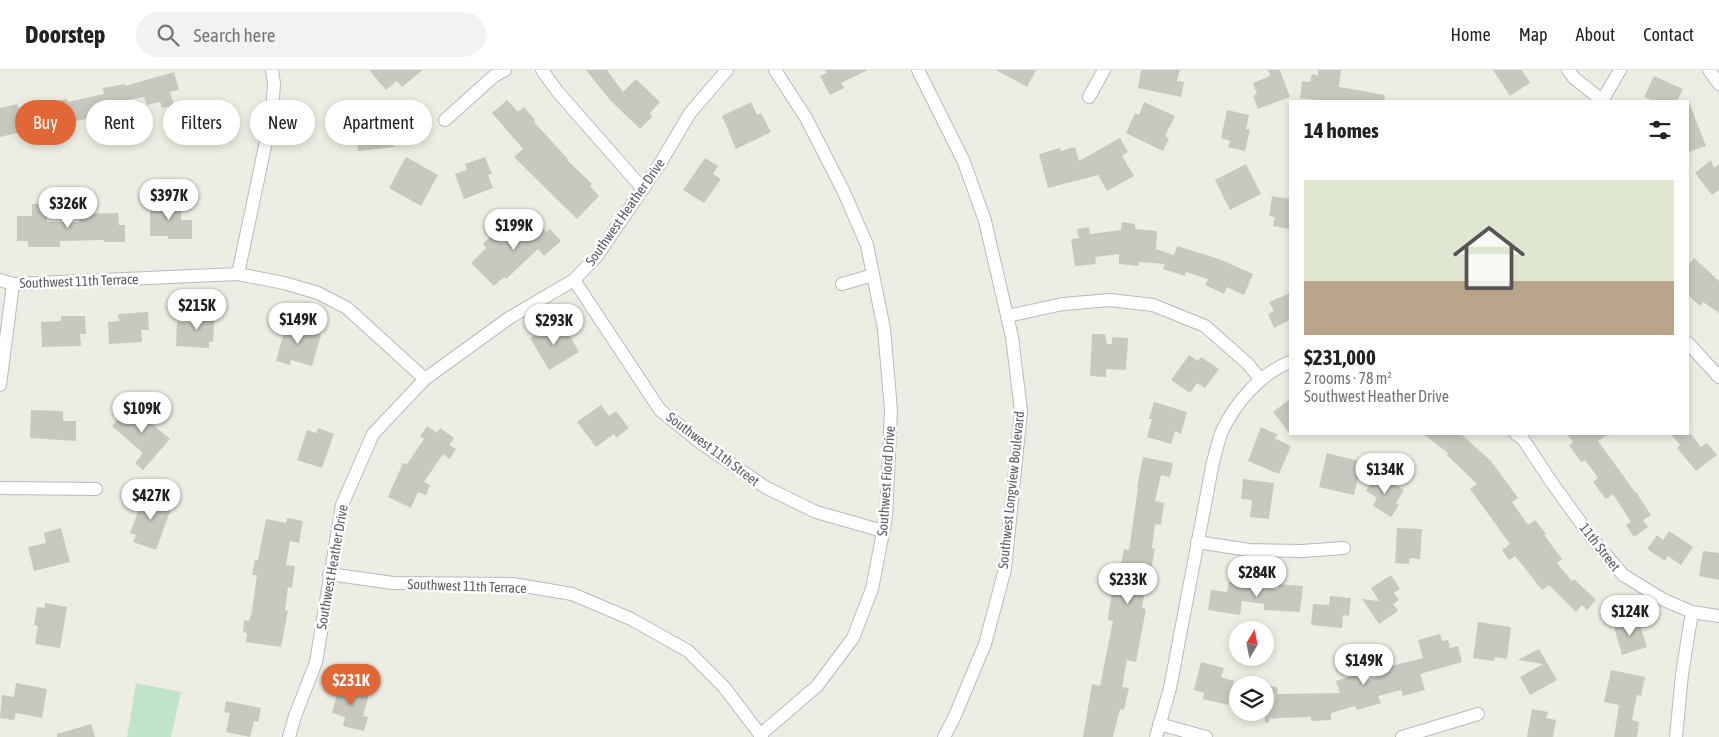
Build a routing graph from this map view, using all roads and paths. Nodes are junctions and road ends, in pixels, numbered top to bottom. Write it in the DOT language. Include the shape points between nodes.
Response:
graph roads {
  1 [pos="272,70"];
  2 [pos="504,70"];
  3 [pos="542,70"];
  4 [pos="727,70"];
  5 [pos="775,70"];
  6 [pos="918,70"];
  7 [pos="1104,70"];
  8 [pos="1568,70"];
  9 [pos="1620,70"];
  10 [pos="1709,70"];
  11 [pos="1719,84"];
  12 [pos="1089,97"];
  13 [pos="1601,100"];
  14 [pos="1603,100"];
  15 [pos="445,120"];
  16 [pos="642,189"];
  17 [pos="238,274"];
  18 [pos="873,275"];
  19 [pos="0,280"];
  20 [pos="574,280"];
  21 [pos="13,284"];
  22 [pos="842,284"];
  23 [pos="1007,316"];
  24 [pos="1689,344"];
  25 [pos="1289,363"];
  26 [pos="1719,377"];
  27 [pos="425,379"];
  28 [pos="1261,380"];
  29 [pos="0,385"];
  30 [pos="1517,435"];
  31 [pos="0,488"];
  32 [pos="96,489"];
  33 [pos="883,532"];
  34 [pos="1197,542"];
  35 [pos="1344,548"];
  36 [pos="330,574"];
  37 [pos="1692,612"];
  38 [pos="1719,616"];
  39 [pos="1478,714"];
  40 [pos="1160,724"];
  41 [pos="761,736"];
  42 [pos="289,737"];
  43 [pos="944,737"];
  44 [pos="1156,737"];
  45 [pos="1206,737"];
  46 [pos="1402,737"];
  47 [pos="1676,737"];
  1 -- 17 [label="street" via="272,113"];
  2 -- 15 [label="street"];
  3 -- 16 [label="street"];
  4 -- 16 [label="street, Southwest Heather Drive" via="690,113"];
  5 -- 18 [label="street, Southwest Fiord Drive" via="806,118 843,190 866,245"];
  6 -- 23 [label="street, Southwest Longview Boulevard" via="964,162 985,221"];
  7 -- 12 [label="street"];
  8 -- 13 [label="street"];
  9 -- 14 [label="street"];
  10 -- 11 [label="street"];
  16 -- 20 [label="street, Southwest Heather Drive" via="597,256"];
  17 -- 21 [label="street, Southwest 11th Terrace"];
  17 -- 27 [label="street, Southwest 11th Terrace" via="318,293 346,308"];
  18 -- 22 [label="street"];
  18 -- 33 [label="street, Southwest Fiord Drive" via="884,329 891,410"];
  19 -- 21 [label="street, Southwest 11th Terrace"];
  20 -- 27 [label="street, Southwest Heather Drive" via="509,318"];
  20 -- 33 [label="street, Southwest 11th Street" via="660,410 765,487 816,512"];
  21 -- 29 [label="street"];
  23 -- 28 [label="street" via="1063,304 1110,300 1153,305 1205,326"];
  23 -- 43 [label="street, Southwest Longview Boulevard" via="1020,411 1005,569 985,644"];
  24 -- 26 [label="street"];
  25 -- 28 [label="street"];
  27 -- 36 [label="street, Southwest Heather Drive" via="373,434 342,505"];
  28 -- 34 [label="street" via="1237,406 1221,432"];
  30 -- 37 [label="street, 11th Street" via="1591,537 1623,575 1664,600"];
  31 -- 32 [label="street"];
  33 -- 41 [label="street, Southwest Fiord Drive" via="872,590 853,638 817,686"];
  34 -- 35 [label="street" via="1249,550"];
  34 -- 40 [label="street" via="1170,688"];
  36 -- 41 [label="street, Southwest 11th Terrace" via="393,583 512,584 572,594 631,619 688,651 724,686"];
  36 -- 42 [label="street, Southwest Heather Drive" via="316,662"];
  37 -- 38 [label="street, 11th Street"];
  37 -- 47 [label="street"];
  39 -- 46 [label="street"];
  40 -- 44 [label="street"];
  40 -- 45 [label="street"];
}
